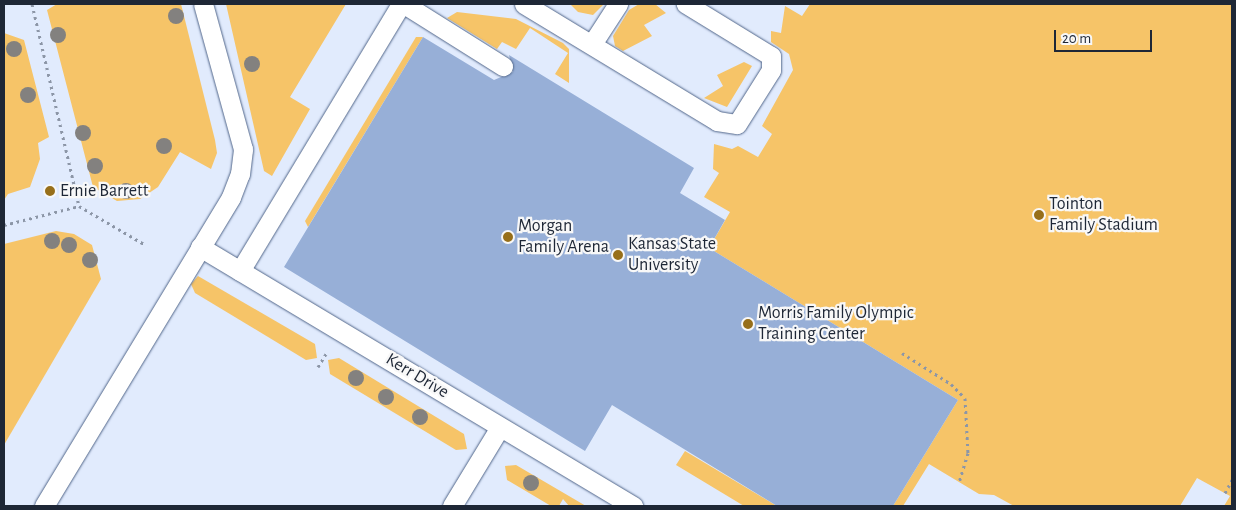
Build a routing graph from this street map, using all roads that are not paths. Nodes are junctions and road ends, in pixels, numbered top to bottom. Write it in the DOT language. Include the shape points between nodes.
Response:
graph roads {
  1 [pos="203,4"];
  2 [pos="402,4"];
  3 [pos="618,4"];
  4 [pos="686,4"];
  5 [pos="529,5"];
  6 [pos="592,44"];
  7 [pos="503,66"];
  8 [pos="200,247"];
  9 [pos="240,270"];
  10 [pos="500,427"];
  11 [pos="44,506"];
  12 [pos="452,506"];
  13 [pos="632,506"];
  1 -- 8 [label="lane" via="243,150 231,197"];
  2 -- 7 [label="lane"];
  2 -- 9 [label="lane"];
  3 -- 6 [label="lane"];
  4 -- 6 [label="lane" via="771,56 771,70 737,124 717,122"];
  5 -- 6 [label="lane"];
  8 -- 9 [label="lane, Kerr Drive"];
  8 -- 11 [label="lane"];
  9 -- 10 [label="lane, Kerr Drive"];
  10 -- 12 [label="lane"];
  10 -- 13 [label="lane, Kerr Drive"];
}
